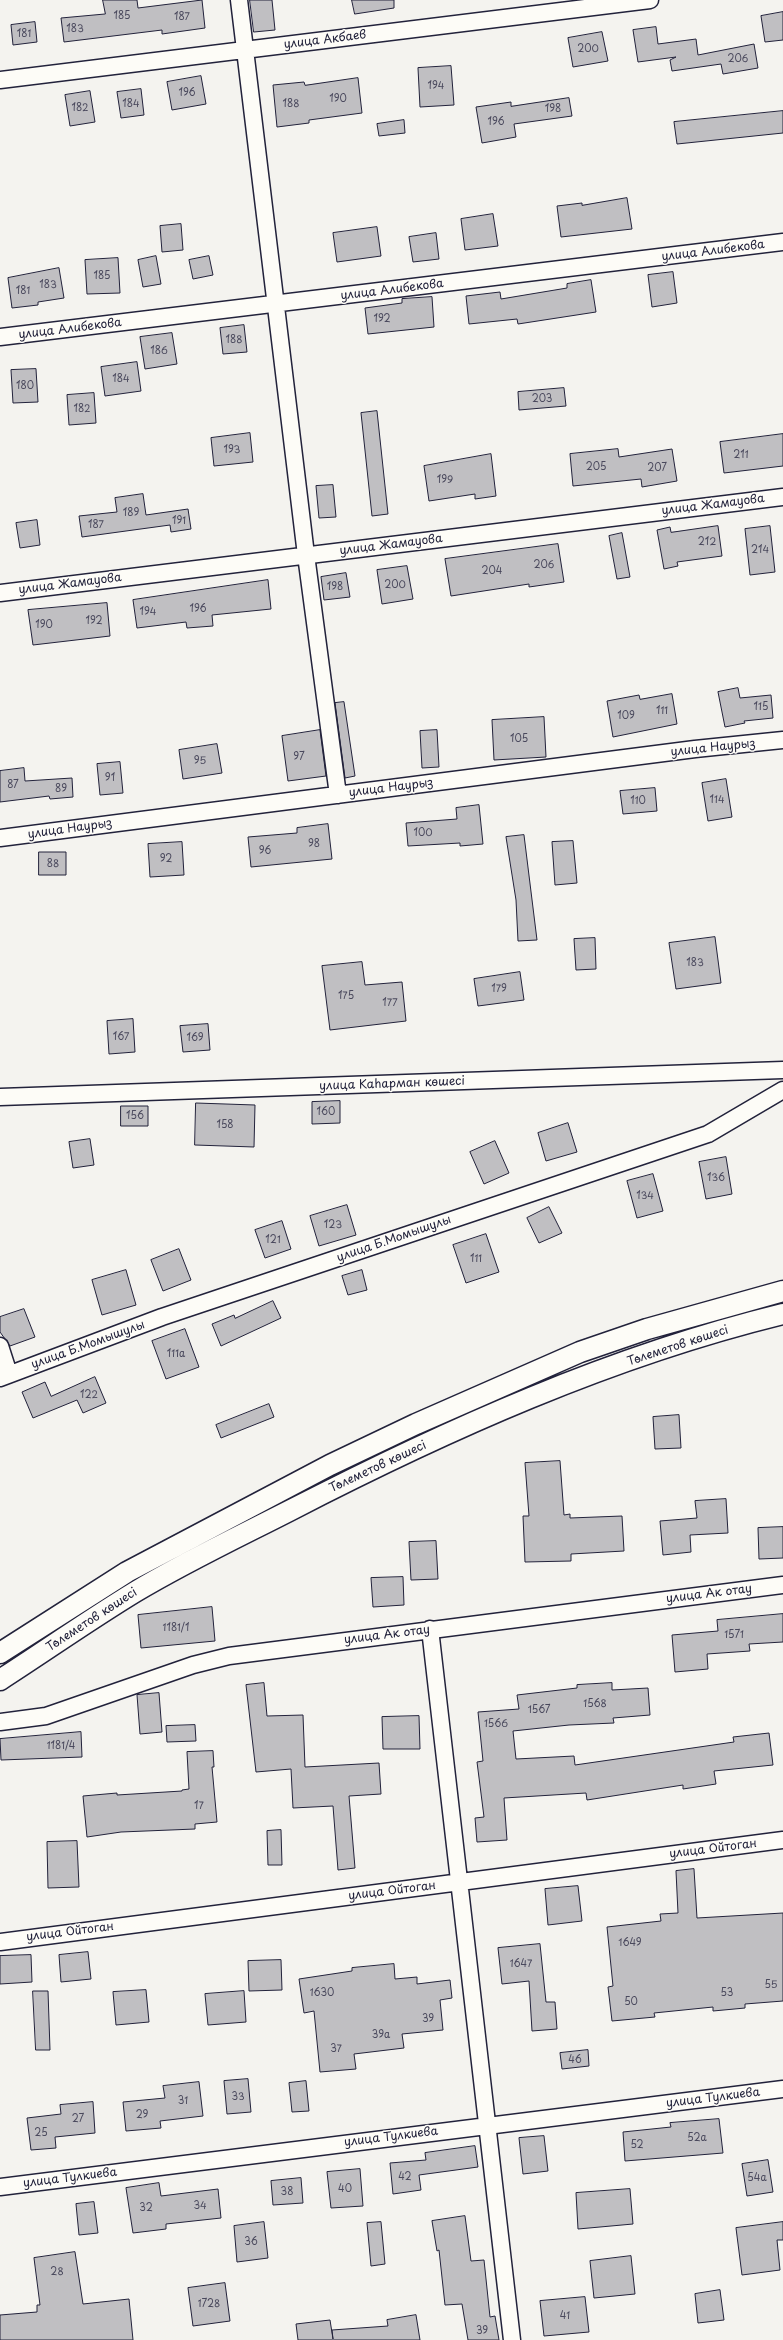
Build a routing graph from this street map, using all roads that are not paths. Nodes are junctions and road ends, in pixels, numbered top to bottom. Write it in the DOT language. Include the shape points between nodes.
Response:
graph roads {
  1 [pos="238,0"];
  2 [pos="650,0"];
  3 [pos="245,50"];
  4 [pos="0,80"];
  5 [pos="783,242"];
  6 [pos="276,304"];
  7 [pos="0,337"];
  8 [pos="783,497"];
  9 [pos="306,555"];
  10 [pos="0,593"];
  11 [pos="783,740"];
  12 [pos="338,795"];
  13 [pos="0,838"];
  14 [pos="783,1070"];
  15 [pos="783,1090"];
  16 [pos="0,1097"];
  17 [pos="783,1291"];
  18 [pos="783,1314"];
  19 [pos="0,1346"];
  20 [pos="4,1376"];
  21 [pos="783,1584"];
  22 [pos="430,1629"];
  23 [pos="0,1653"];
  24 [pos="0,1680"];
  25 [pos="0,1722"];
  26 [pos="783,1840"];
  27 [pos="458,1883"];
  28 [pos="0,1942"];
  29 [pos="783,2089"];
  30 [pos="488,2125"];
  31 [pos="0,2187"];
  32 [pos="512,2340"];
  1 -- 3 [label="street"];
  2 -- 3 [label="street, улица Акбаев"];
  3 -- 4 [label="street, улица Акбаев"];
  3 -- 6 [label="street"];
  5 -- 6 [label="street, улица Алибекова"];
  6 -- 7 [label="street, улица Алибекова"];
  6 -- 9 [label="street"];
  8 -- 9 [label="street, улица Жамауова"];
  9 -- 10 [label="street, улица Жамауова"];
  9 -- 12 [label="street"];
  11 -- 12 [label="street, улица Наурыз"];
  12 -- 13 [label="street, улица Наурыз"];
  14 -- 16 [label="street, улица Каһарман көшесі"];
  15 -- 20 [label="street, улица Б.Момышулы" via="708,1134 162,1317"];
  17 -- 23 [label="main road, Төлеметов көшесі" via="647,1329 580,1352 416,1424 330,1465 127,1572"];
  18 -- 24 [label="main road, Төлеметов көшесі" via="662,1350 588,1376 418,1448 322,1494 136,1592"];
  19 -- 20 [label="street"];
  21 -- 22 [label="street, улица Ак отау"];
  22 -- 25 [label="street, улица Ак отау" via="229,1656 193,1665 46,1716"];
  22 -- 27 [label="street"];
  26 -- 27 [label="street, улица Ойтоган"];
  27 -- 28 [label="street, улица Ойтоган"];
  27 -- 30 [label="street"];
  29 -- 30 [label="street, улица Тулкиева"];
  30 -- 31 [label="street, улица Тулкиева"];
  30 -- 32 [label="street"];
}
